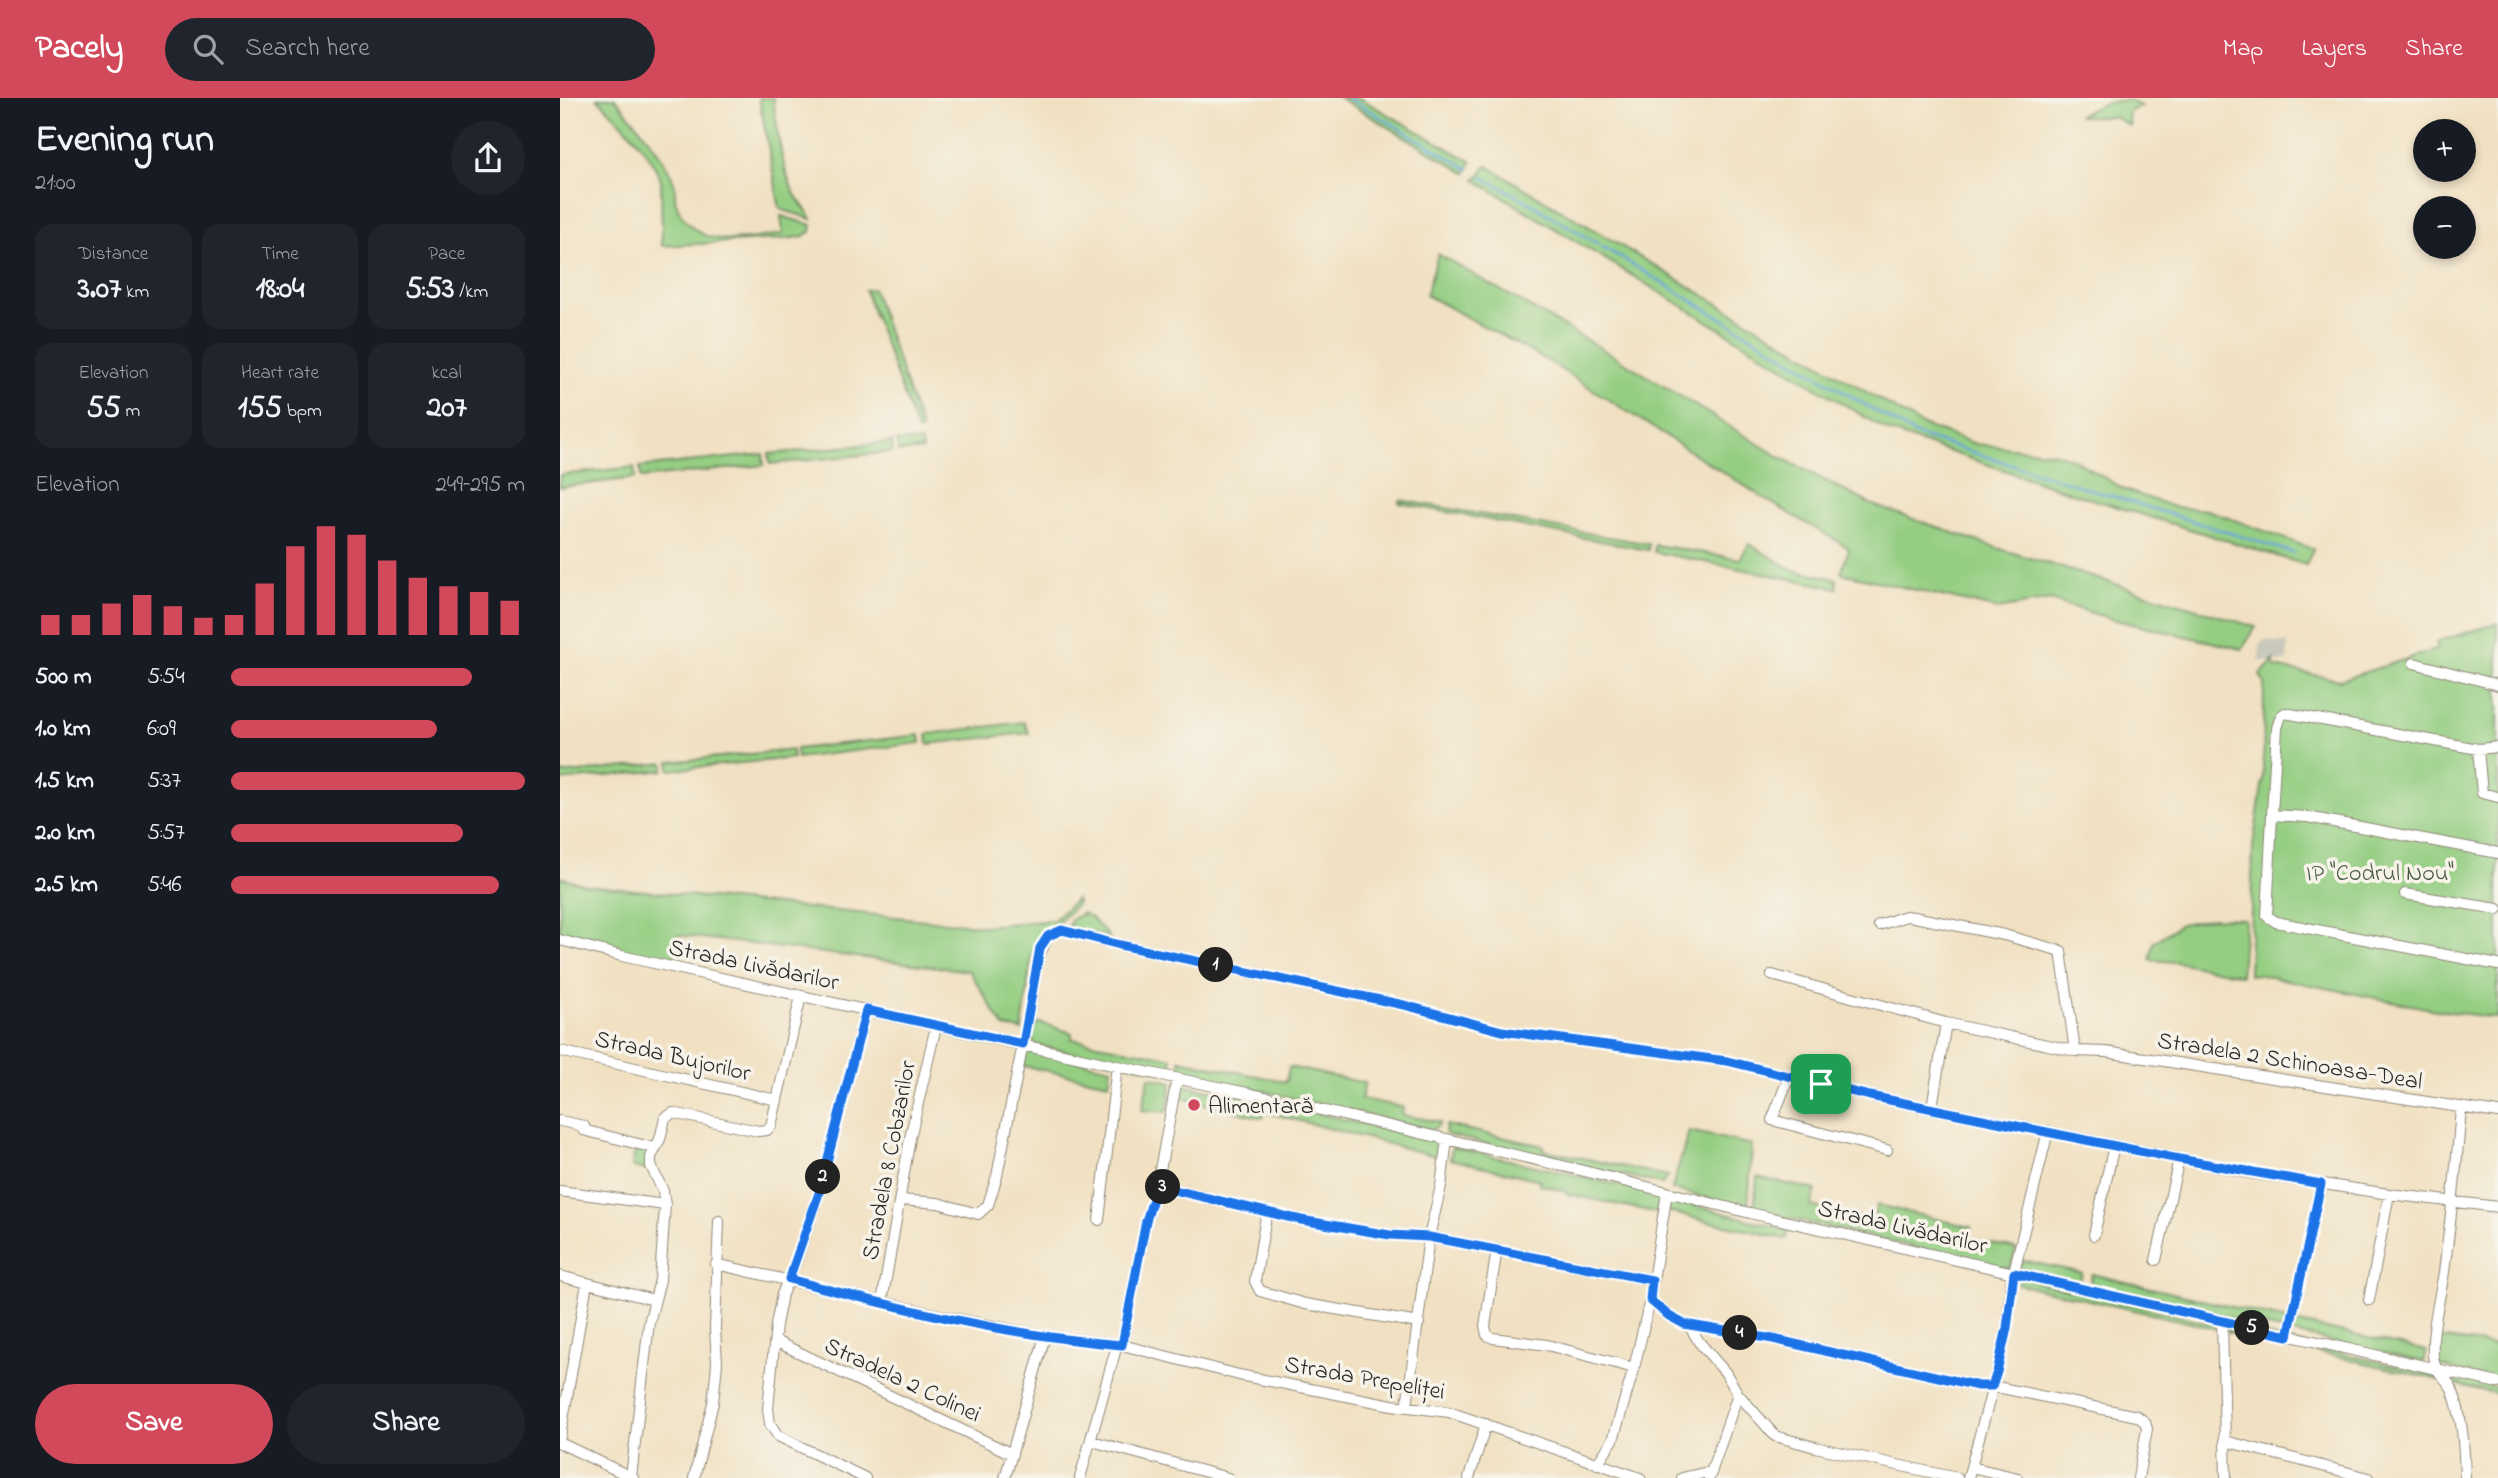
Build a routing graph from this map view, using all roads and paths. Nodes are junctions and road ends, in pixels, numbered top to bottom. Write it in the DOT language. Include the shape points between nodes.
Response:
graph roads {
  1 [pos="2414,663"];
  2 [pos="2498,685"];
  3 [pos="2498,747"];
  4 [pos="2478,748"];
  5 [pos="2498,797"];
  6 [pos="2272,816"];
  7 [pos="2498,853"];
  8 [pos="2405,894"];
  9 [pos="2498,909"];
  10 [pos="1879,925"];
  11 [pos="560,940"];
  12 [pos="2498,965"];
  13 [pos="1772,975"];
  14 [pos="801,996"];
  15 [pos="866,1010"];
  16 [pos="1946,1023"];
  17 [pos="936,1026"];
  18 [pos="1023,1044"];
  19 [pos="560,1051"];
  20 [pos="2076,1051"];
  21 [pos="1117,1066"];
  22 [pos="1789,1077"];
  23 [pos="1177,1079"];
  24 [pos="778,1100"];
  25 [pos="1932,1107"];
  26 [pos="2461,1107"];
  27 [pos="2498,1113"];
  28 [pos="560,1121"];
  29 [pos="2048,1131"];
  30 [pos="1447,1139"];
  31 [pos="2114,1145"];
  32 [pos="654,1148"];
  33 [pos="1887,1150"];
  34 [pos="2179,1159"];
  35 [pos="2321,1184"];
  36 [pos="1157,1186"];
  37 [pos="560,1191"];
  38 [pos="1667,1192"];
  39 [pos="2389,1194"];
  40 [pos="901,1200"];
  41 [pos="2453,1203"];
  42 [pos="665,1205"];
  43 [pos="2498,1207"];
  44 [pos="1267,1211"];
  45 [pos="1099,1220"];
  46 [pos="719,1221"];
  47 [pos="2094,1235"];
  48 [pos="1429,1237"];
  49 [pos="1497,1249"];
  50 [pos="2156,1260"];
  51 [pos="716,1264"];
  52 [pos="2014,1273"];
  53 [pos="560,1276"];
  54 [pos="789,1279"];
  55 [pos="1652,1280"];
  56 [pos="587,1283"];
  57 [pos="654,1300"];
  58 [pos="1650,1300"];
  59 [pos="2370,1300"];
  60 [pos="882,1302"];
  61 [pos="2222,1321"];
  62 [pos="1419,1322"];
  63 [pos="1689,1325"];
  64 [pos="1045,1336"];
  65 [pos="2288,1336"];
  66 [pos="775,1341"];
  67 [pos="1120,1345"];
  68 [pos="1634,1368"];
  69 [pos="2437,1368"];
  70 [pos="2498,1383"];
  71 [pos="1992,1386"];
  72 [pos="1738,1394"];
  73 [pos="1407,1406"];
  74 [pos="1486,1424"];
  75 [pos="1503,1430"];
  76 [pos="560,1437"];
  77 [pos="1092,1441"];
  78 [pos="2225,1441"];
  79 [pos="560,1443"];
  80 [pos="1481,1444"];
  81 [pos="1012,1454"];
  82 [pos="1597,1464"];
  83 [pos="1971,1467"];
  84 [pos="1711,1474"];
  85 [pos="632,1478"];
  86 [pos="694,1478"];
  87 [pos="865,1478"];
  88 [pos="1005,1478"];
  89 [pos="1080,1478"];
  90 [pos="1228,1478"];
  91 [pos="1469,1478"];
  92 [pos="1640,1478"];
  93 [pos="1682,1478"];
  94 [pos="1957,1478"];
  95 [pos="1968,1478"];
  96 [pos="2018,1478"];
  97 [pos="2138,1478"];
  98 [pos="2227,1478"];
  99 [pos="2369,1478"];
  100 [pos="2465,1478"];
  1 -- 2 [label="street"];
  3 -- 4 [label="street"];
  4 -- 5 [label="street" via="2482,793"];
  4 -- 6 [label="street" via="2289,713 2281,716 2277,728"];
  6 -- 7 [label="street" via="2307,817"];
  6 -- 12 [label="street" via="2267,915 2272,921"];
  8 -- 9 [label="street"];
  10 -- 20 [label="street" via="1914,916 2061,951"];
  11 -- 14 [label="street, Strada Livădarilor"];
  13 -- 16 [label="street, Stradela 2 Schinoasa-Deal"];
  14 -- 15 [label="street, Strada Livădarilor"];
  14 -- 24 [label="street"];
  15 -- 17 [label="street, Strada Livădarilor"];
  15 -- 54 [label="street" via="819,1193"];
  16 -- 20 [label="street, Stradela 2 Schinoasa-Deal"];
  16 -- 25 [label="street"];
  17 -- 18 [label="street, Strada Livădarilor"];
  17 -- 40 [label="street, Stradela 8 Cobzarilor"];
  18 -- 21 [label="street, Strada Livădarilor"];
  18 -- 22 [label="street" via="1040,948 1048,936 1062,930 1502,1031 1727,1061"];
  18 -- 40 [label="street" via="997,1176 985,1210 978,1214 939,1203"];
  19 -- 24 [label="street, Strada Bujorilor"];
  20 -- 26 [label="street, Stradela 2 Schinoasa-Deal"];
  21 -- 23 [label="street, Strada Livădarilor"];
  21 -- 45 [label="street"];
  22 -- 25 [label="street"];
  22 -- 33 [label="street" via="1772,1120"];
  23 -- 30 [label="street, Strada Livădarilor"];
  23 -- 36 [label="street"];
  24 -- 32 [label="street" via="771,1126 762,1132 673,1113"];
  25 -- 29 [label="street"];
  26 -- 27 [label="street, Stradela 2 Schinoasa-Deal"];
  26 -- 41 [label="street"];
  28 -- 32 [label="street"];
  29 -- 31 [label="street"];
  29 -- 52 [label="street"];
  30 -- 38 [label="street, Strada Livădarilor"];
  30 -- 48 [label="street"];
  31 -- 34 [label="street"];
  31 -- 47 [label="street"];
  32 -- 42 [label="street" via="651,1166"];
  34 -- 35 [label="street"];
  34 -- 50 [label="street"];
  35 -- 39 [label="street"];
  35 -- 65 [label="street"];
  36 -- 44 [label="street"];
  36 -- 67 [label="street"];
  37 -- 42 [label="street"];
  38 -- 52 [label="street, Strada Livădarilor"];
  38 -- 55 [label="street"];
  39 -- 41 [label="street"];
  39 -- 59 [label="street"];
  40 -- 60 [label="street, Stradela 8 Cobzarilor"];
  41 -- 43 [label="street"];
  41 -- 69 [label="street" via="2435,1337"];
  42 -- 57 [label="street" via="660,1280"];
  44 -- 48 [label="street" via="1390,1235"];
  44 -- 62 [label="street" via="1255,1281 1260,1291 1305,1304"];
  46 -- 51 [label="street"];
  48 -- 49 [label="street"];
  48 -- 62 [label="street"];
  49 -- 55 [label="street"];
  49 -- 68 [label="street" via="1487,1335"];
  51 -- 54 [label="street, Strada Prepeliței"];
  51 -- 86 [label="street" via="713,1404"];
  52 -- 61 [label="street, Strada Livădarilor"];
  52 -- 71 [label="street" via="2007,1328"];
  53 -- 56 [label="street"];
  54 -- 60 [label="street, Strada Prepeliței"];
  54 -- 66 [label="street" via="782,1294"];
  55 -- 58 [label="street"];
  56 -- 57 [label="street"];
  56 -- 76 [label="street"];
  57 -- 85 [label="street"];
  58 -- 63 [label="street"];
  58 -- 68 [label="street"];
  60 -- 64 [label="street, Strada Prepeliței"];
  61 -- 65 [label="street, Strada Livădarilor"];
  61 -- 78 [label="street"];
  62 -- 73 [label="street"];
  63 -- 71 [label="street"];
  63 -- 72 [label="street"];
  64 -- 67 [label="street, Strada Prepeliței"];
  64 -- 81 [label="street"];
  65 -- 69 [label="street, Strada Livădarilor"];
  66 -- 81 [label="street, Stradela 2 Colinei"];
  66 -- 87 [label="street" via="768,1409 772,1430"];
  67 -- 73 [label="street, Strada Prepeliței" via="1239,1375"];
  67 -- 77 [label="street"];
  68 -- 82 [label="street" via="1613,1440"];
  69 -- 70 [label="street, Strada Livădarilor"];
  69 -- 100 [label="street" via="2450,1385 2458,1409"];
  71 -- 83 [label="street"];
  71 -- 97 [label="street" via="2142,1419 2147,1429"];
  72 -- 84 [label="street"];
  72 -- 94 [label="street" via="1781,1439"];
  73 -- 74 [label="street, Strada Prepeliței"];
  74 -- 75 [label="street, Strada Prepeliței"];
  74 -- 80 [label="street"];
  75 -- 80 [label="street"];
  75 -- 82 [label="street, Strada Prepeliței"];
  77 -- 89 [label="street"];
  77 -- 90 [label="street"];
  78 -- 98 [label="street"];
  78 -- 99 [label="street"];
  79 -- 85 [label="street"];
  80 -- 91 [label="street"];
  81 -- 88 [label="street"];
  82 -- 92 [label="street, Strada Prepeliței"];
  83 -- 95 [label="street"];
  83 -- 96 [label="street"];
  84 -- 93 [label="street"];
}
